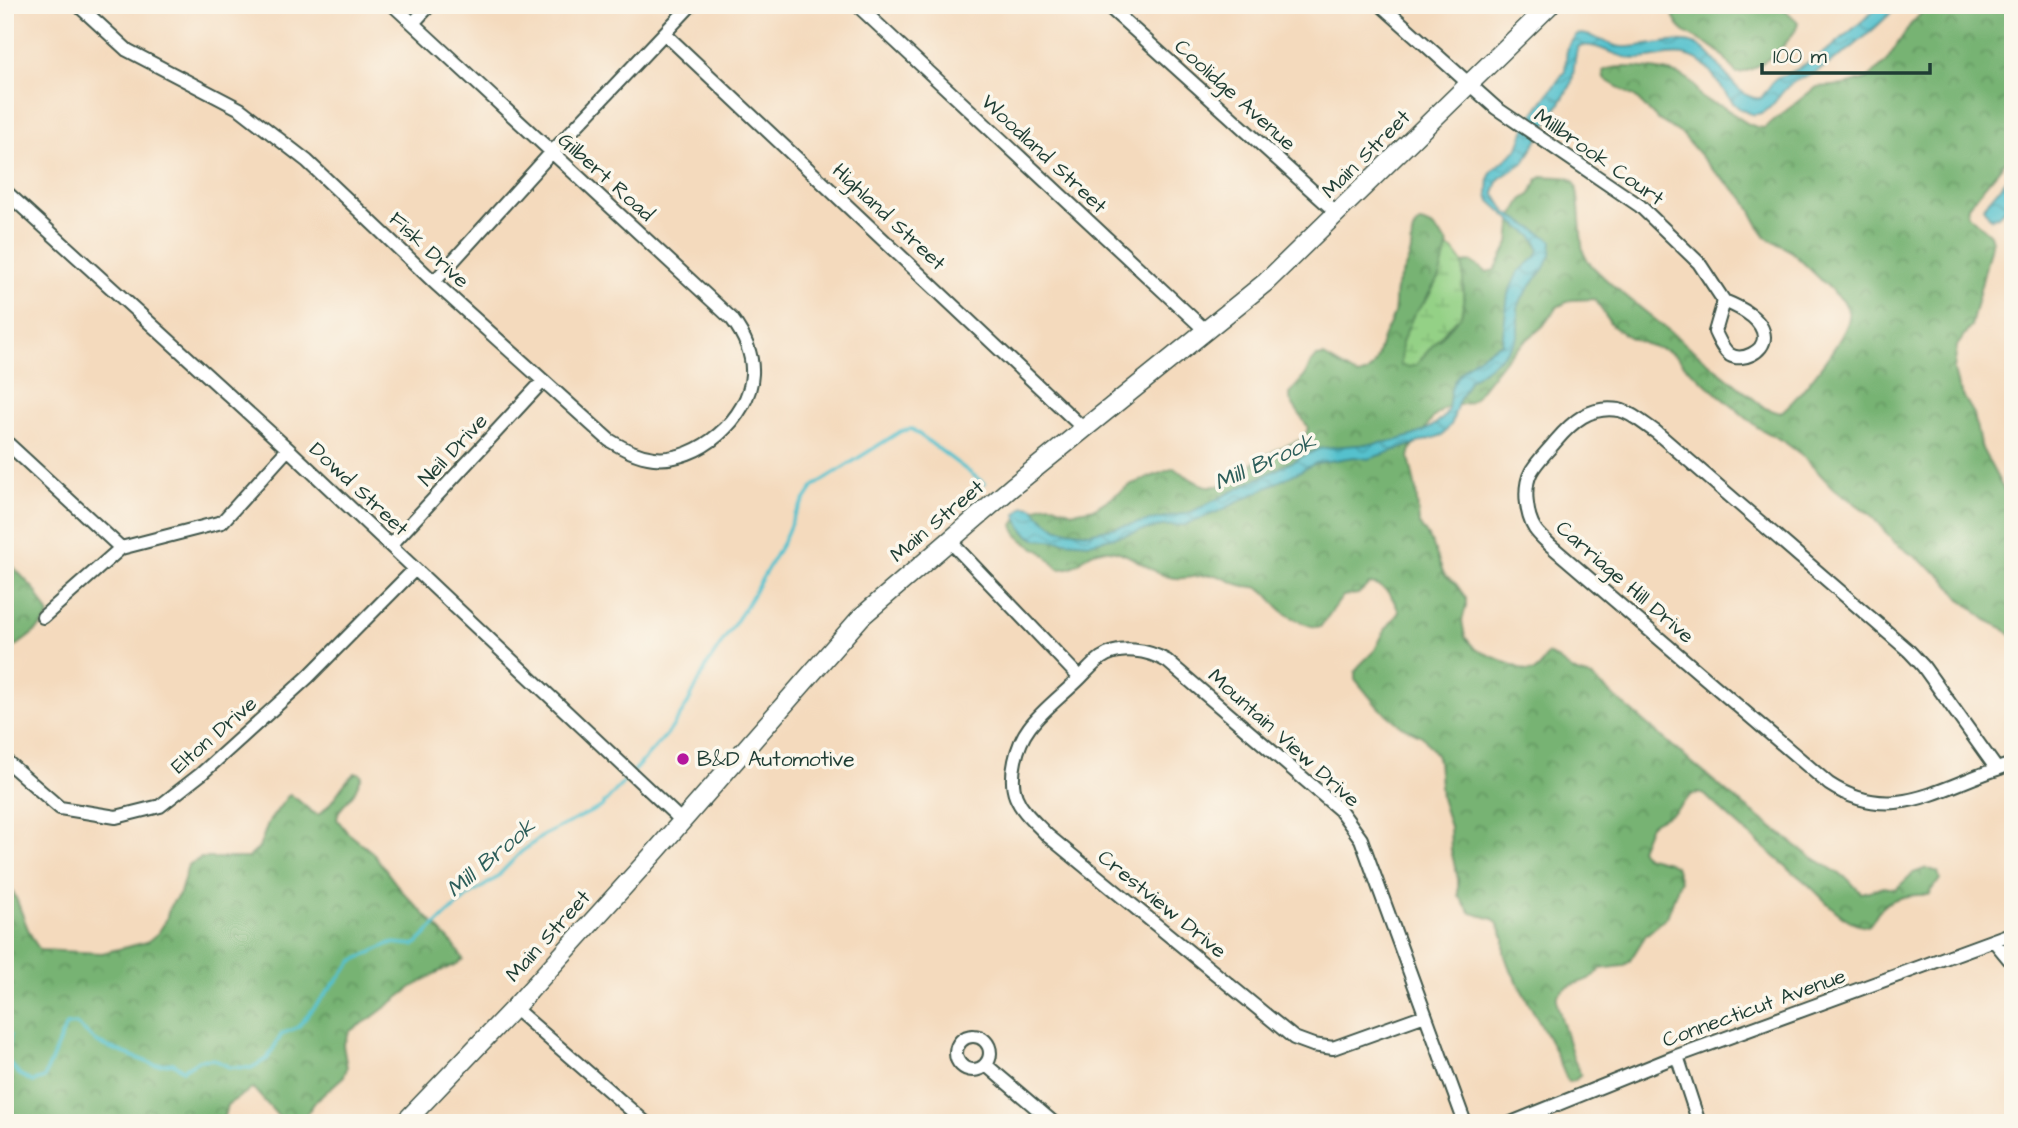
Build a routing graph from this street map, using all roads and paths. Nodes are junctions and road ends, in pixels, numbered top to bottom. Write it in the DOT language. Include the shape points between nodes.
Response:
graph roads {
  1 [pos="78,5"];
  2 [pos="393,5"];
  3 [pos="430,5"];
  4 [pos="691,5"];
  5 [pos="857,5"];
  6 [pos="1107,5"];
  7 [pos="1381,5"];
  8 [pos="1550,5"];
  9 [pos="412,23"];
  10 [pos="665,34"];
  11 [pos="1469,85"];
  12 [pos="551,153"];
  13 [pos="5,191"];
  14 [pos="1338,214"];
  15 [pos="435,282"];
  16 [pos="1724,301"];
  17 [pos="1205,330"];
  18 [pos="543,381"];
  19 [pos="748,398"];
  20 [pos="1085,430"];
  21 [pos="5,441"];
  22 [pos="288,449"];
  23 [pos="949,540"];
  24 [pos="391,545"];
  25 [pos="121,548"];
  26 [pos="415,569"];
  27 [pos="43,617"];
  28 [pos="1080,678"];
  29 [pos="5,760"];
  30 [pos="2013,764"];
  31 [pos="1996,768"];
  32 [pos="682,821"];
  33 [pos="2013,933"];
  34 [pos="1994,941"];
  35 [pos="2013,964"];
  36 [pos="514,1007"];
  37 [pos="1425,1015"];
  38 [pos="1677,1056"];
  39 [pos="986,1065"];
  40 [pos="404,1123"];
  41 [pos="646,1123"];
  42 [pos="1054,1123"];
  43 [pos="1465,1123"];
  44 [pos="1511,1123"];
  45 [pos="1699,1123"];
  1 -- 15 [label="street, Fisk Drive" via="127,50 240,109 272,132"];
  2 -- 9 [label="street, Gilbert Road"];
  3 -- 9 [label="street"];
  4 -- 10 [label="street"];
  5 -- 17 [label="street, Woodland Street"];
  6 -- 14 [label="street, Coolidge Avenue"];
  7 -- 11 [label="street, Millbrook Court"];
  8 -- 11 [label="main road, Main Street"];
  9 -- 12 [label="street, Gilbert Road"];
  10 -- 12 [label="street"];
  10 -- 20 [label="street, Highland Street"];
  11 -- 14 [label="main road, Main Street"];
  11 -- 16 [label="street, Millbrook Court" via="1640,206 1699,263"];
  12 -- 15 [label="street"];
  12 -- 19 [label="street, Gilbert Road" via="732,318 751,355"];
  13 -- 22 [label="street, Dowd Street"];
  14 -- 17 [label="main road, Main Street" via="1266,282"];
  15 -- 18 [label="street, Fisk Drive"];
  16 -- 16 [label="street, Millbrook Court" via="1715,332 1723,349 1743,358 1762,345 1764,336 1750,314"];
  17 -- 20 [label="main road, Main Street"];
  18 -- 19 [label="street, Fisk Drive" via="609,440 632,454 656,459 691,453 711,442"];
  18 -- 24 [label="street, Neil Drive"];
  20 -- 23 [label="main road, Main Street"];
  21 -- 25 [label="street"];
  22 -- 24 [label="street, Dowd Street"];
  22 -- 25 [label="street" via="222,522"];
  23 -- 28 [label="street"];
  23 -- 32 [label="main road, Main Street" via="860,617"];
  24 -- 26 [label="street, Dowd Street"];
  25 -- 27 [label="street"];
  26 -- 29 [label="street, Elton Drive" via="308,677 160,806 116,817 60,808"];
  26 -- 32 [label="street, Dowd Street"];
  28 -- 37 [label="street, Mountain View Drive" via="1103,657 1123,650 1153,653 1340,810 1361,839"];
  28 -- 37 [label="street, Crestview Drive" via="1029,728 1013,772 1015,795 1047,835 1294,1038 1332,1048"];
  30 -- 31 [label="street, Carriage Hill Drive"];
  31 -- 31 [label="street, Carriage Hill Drive" via="1896,803 1875,803 1829,784 1550,545 1529,513 1530,474 1572,422 1586,414 1620,410 1633,416 1909,651"];
  32 -- 36 [label="main road, Main Street"];
  33 -- 34 [label="street, Connecticut Avenue"];
  34 -- 35 [label="street"];
  34 -- 38 [label="street, Connecticut Avenue"];
  36 -- 40 [label="main road, Main Street"];
  36 -- 41 [label="street"];
  37 -- 43 [label="street, Mountain View Drive"];
  38 -- 44 [label="street, Connecticut Avenue"];
  38 -- 45 [label="street"];
  39 -- 42 [label="street"];
}
